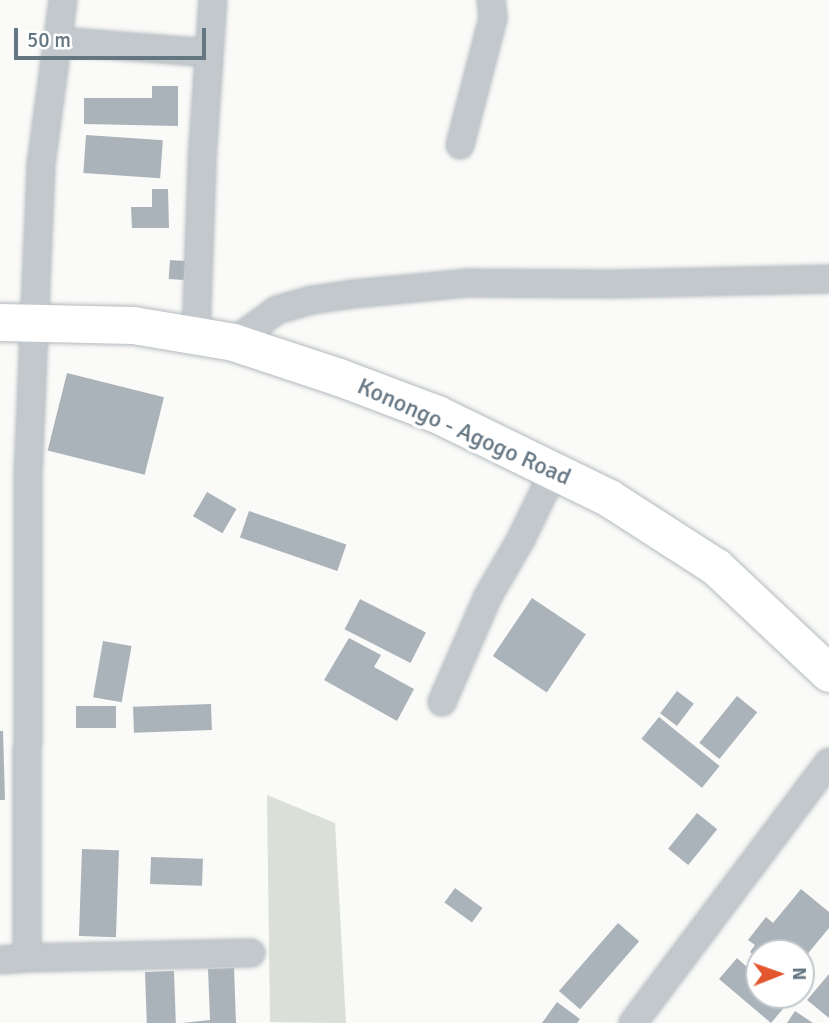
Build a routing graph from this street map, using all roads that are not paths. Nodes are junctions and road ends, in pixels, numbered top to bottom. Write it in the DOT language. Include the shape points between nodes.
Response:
graph roads {
  1 [pos="63,0"];
  2 [pos="213,0"];
  3 [pos="491,0"];
  4 [pos="58,40"];
  5 [pos="209,53"];
  6 [pos="460,145"];
  7 [pos="829,279"];
  8 [pos="18,322"];
  9 [pos="197,336"];
  10 [pos="233,342"];
  11 [pos="554,471"];
  12 [pos="829,673"];
  13 [pos="442,702"];
  14 [pos="829,762"];
  15 [pos="251,953"];
  16 [pos="27,958"];
  17 [pos="0,960"];
  18 [pos="633,1023"];
  1 -- 4 [label="street"];
  2 -- 5 [label="street"];
  3 -- 6 [label="street" via="493,18"];
  4 -- 5 [label="street"];
  4 -- 8 [label="street"];
  5 -- 9 [label="street"];
  7 -- 10 [label="street" via="468,283 352,294 277,310"];
  8 -- 9 [label="main road, Konongo - Agogo Road" via="133,325"];
  8 -- 16 [label="street" via="28,470"];
  9 -- 10 [label="main road, Konongo - Agogo Road"];
  10 -- 11 [label="main road, Konongo - Agogo Road" via="437,414"];
  11 -- 12 [label="main road, Konongo - Agogo Road" via="609,498 716,567"];
  11 -- 13 [label="street" via="488,596"];
  14 -- 18 [label="street"];
  15 -- 16 [label="street"];
  16 -- 17 [label="street"];
}
